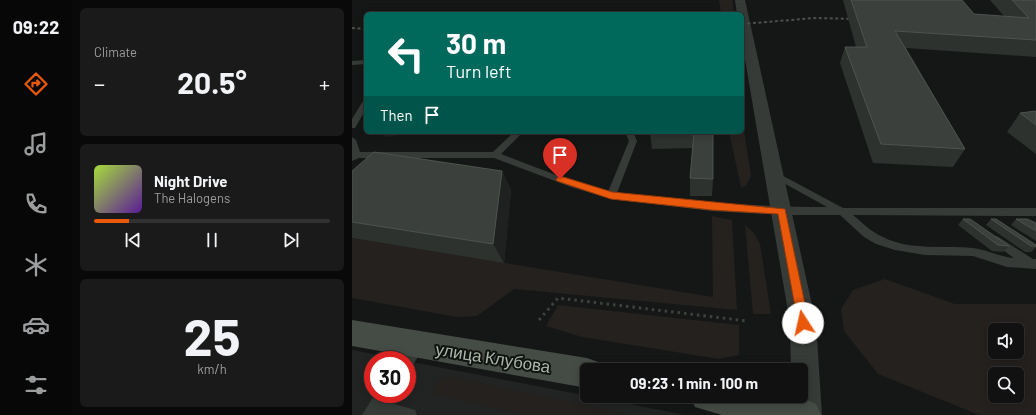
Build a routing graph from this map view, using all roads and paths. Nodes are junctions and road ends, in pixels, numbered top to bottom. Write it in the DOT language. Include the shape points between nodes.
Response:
graph roads {
  1 [pos="740,0"];
  2 [pos="742,12"];
  3 [pos="744,20"];
  4 [pos="364,62"];
  5 [pos="352,63"];
  6 [pos="364,106"];
  7 [pos="352,126"];
  8 [pos="517,134"];
  9 [pos="631,134"];
  10 [pos="352,140"];
  11 [pos="495,155"];
  12 [pos="354,157"];
  13 [pos="774,174"];
  14 [pos="611,196"];
  15 [pos="782,211"];
  16 [pos="843,212"];
  17 [pos="957,212"];
  18 [pos="982,212"];
  19 [pos="1036,212"];
  20 [pos="1012,213"];
  21 [pos="969,221"];
  22 [pos="1000,224"];
  23 [pos="1030,224"];
  24 [pos="988,234"];
  25 [pos="1034,264"];
  26 [pos="539,320"];
  27 [pos="748,321"];
  28 [pos="352,333"];
  29 [pos="406,351"];
  30 [pos="416,353"];
  31 [pos="580,372"];
  32 [pos="743,403"];
  33 [pos="372,411"];
  34 [pos="410,415"];
  35 [pos="806,415"];
  1 -- 2 [label="street"];
  3 -- 13 [label="street"];
  4 -- 5 [label="lane"];
  6 -- 7 [label="lane"];
  8 -- 11 [label="lane"];
  9 -- 14 [label="lane" via="633,141"];
  10 -- 12 [label="lane"];
  11 -- 12 [label="lane"];
  11 -- 14 [label="lane"];
  13 -- 15 [label="street"];
  13 -- 16 [label="lane"];
  14 -- 15 [label="lane"];
  15 -- 16 [label="lane"];
  15 -- 35 [label="street" via="803,323"];
  16 -- 17 [label="lane"];
  16 -- 25 [label="lane" via="868,234 895,246 925,251 973,252 1006,262"];
  17 -- 18 [label="lane"];
  17 -- 21 [label="lane"];
  18 -- 20 [label="lane"];
  18 -- 22 [label="lane"];
  19 -- 20 [label="lane"];
  20 -- 23 [label="lane"];
  24 -- 25 [label="lane"];
  26 -- 27 [label="path" via="558,298"];
  28 -- 29 [label="main road, улица Клубова"];
  30 -- 31 [label="main road, улица Клубова"];
  32 -- 35 [label="main road"];
  33 -- 34 [label="lane"];
}
